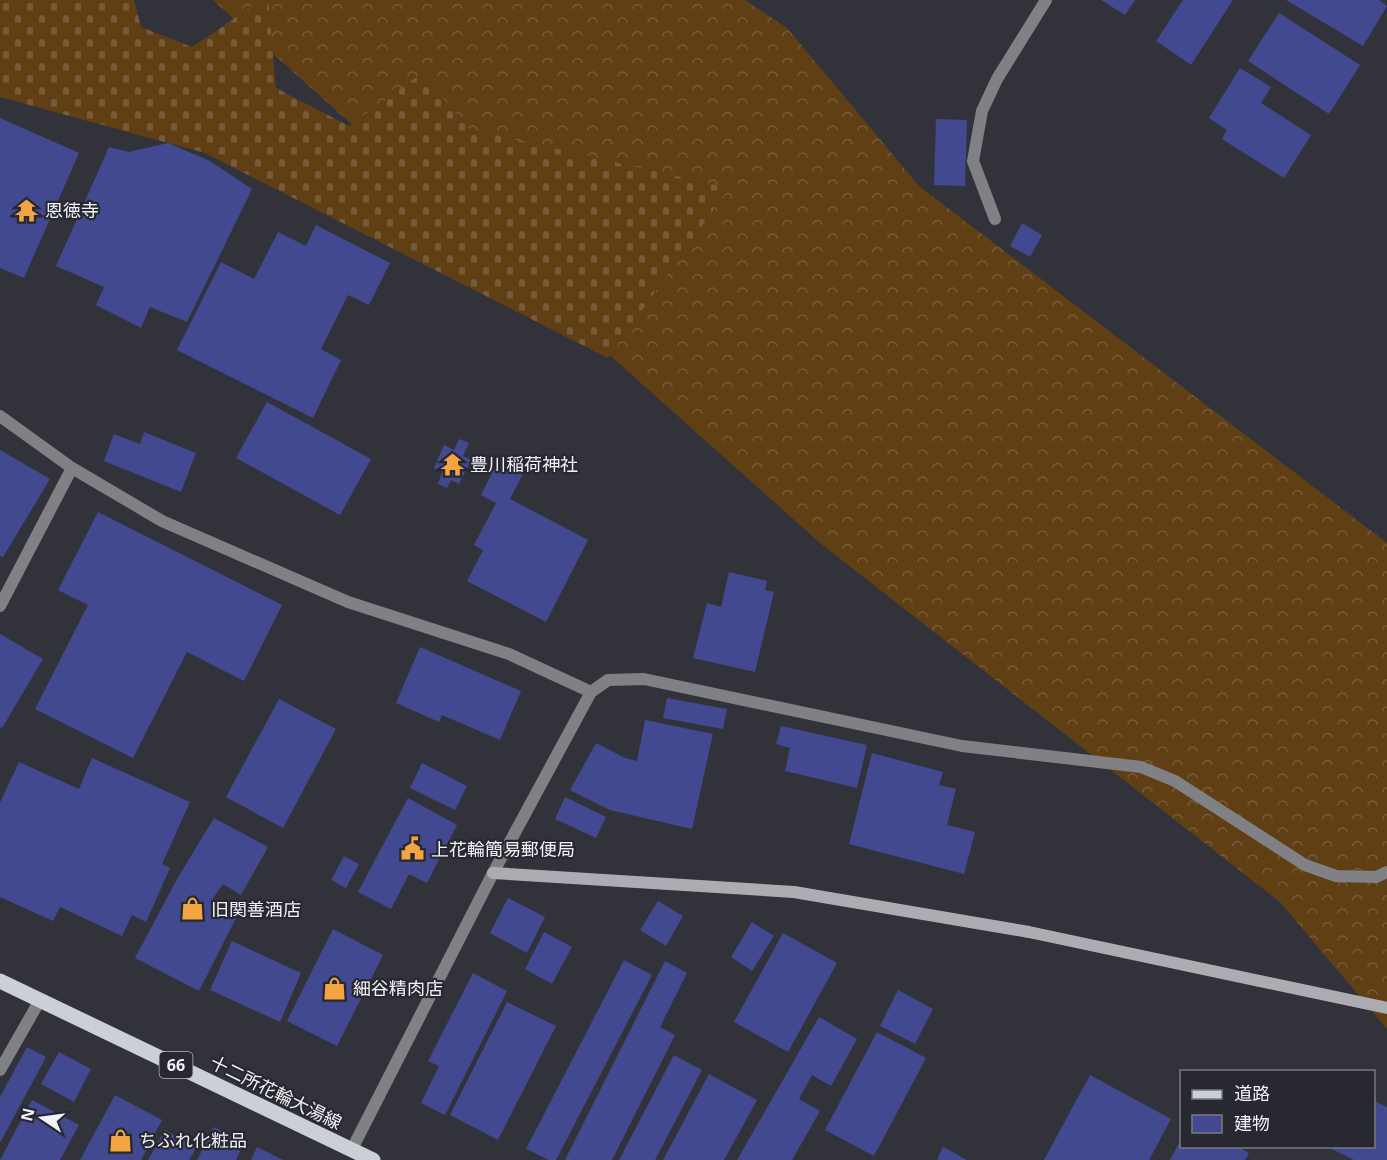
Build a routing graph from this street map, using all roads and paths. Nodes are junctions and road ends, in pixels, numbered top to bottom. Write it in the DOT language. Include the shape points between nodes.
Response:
graph roads {
  1 [pos="1046,0"];
  2 [pos="994,219"];
  3 [pos="0,416"];
  4 [pos="72,468"];
  5 [pos="0,606"];
  6 [pos="591,692"];
  7 [pos="1387,872"];
  8 [pos="493,873"];
  9 [pos="0,981"];
  10 [pos="40,999"];
  11 [pos="1387,1008"];
  12 [pos="0,1070"];
  13 [pos="352,1149"];
  14 [pos="373,1160"];
  1 -- 2 [label="street" via="982,111 973,161"];
  3 -- 4 [label="street"];
  4 -- 5 [label="street"];
  4 -- 6 [label="street" via="162,521 348,602 509,654"];
  6 -- 7 [label="street" via="608,680 644,679 962,746 1141,767 1175,781 1305,865 1336,876 1376,877"];
  6 -- 8 [label="street"];
  8 -- 11 [label="street" via="794,892 1029,932"];
  8 -- 13 [label="street"];
  9 -- 10 [label="main road, 十二所花輪大湯線 / 66"];
  10 -- 12 [label="street"];
  10 -- 13 [label="main road, 十二所花輪大湯線 / 66"];
  13 -- 14 [label="main road, 十二所花輪大湯線 / 66"];
}
